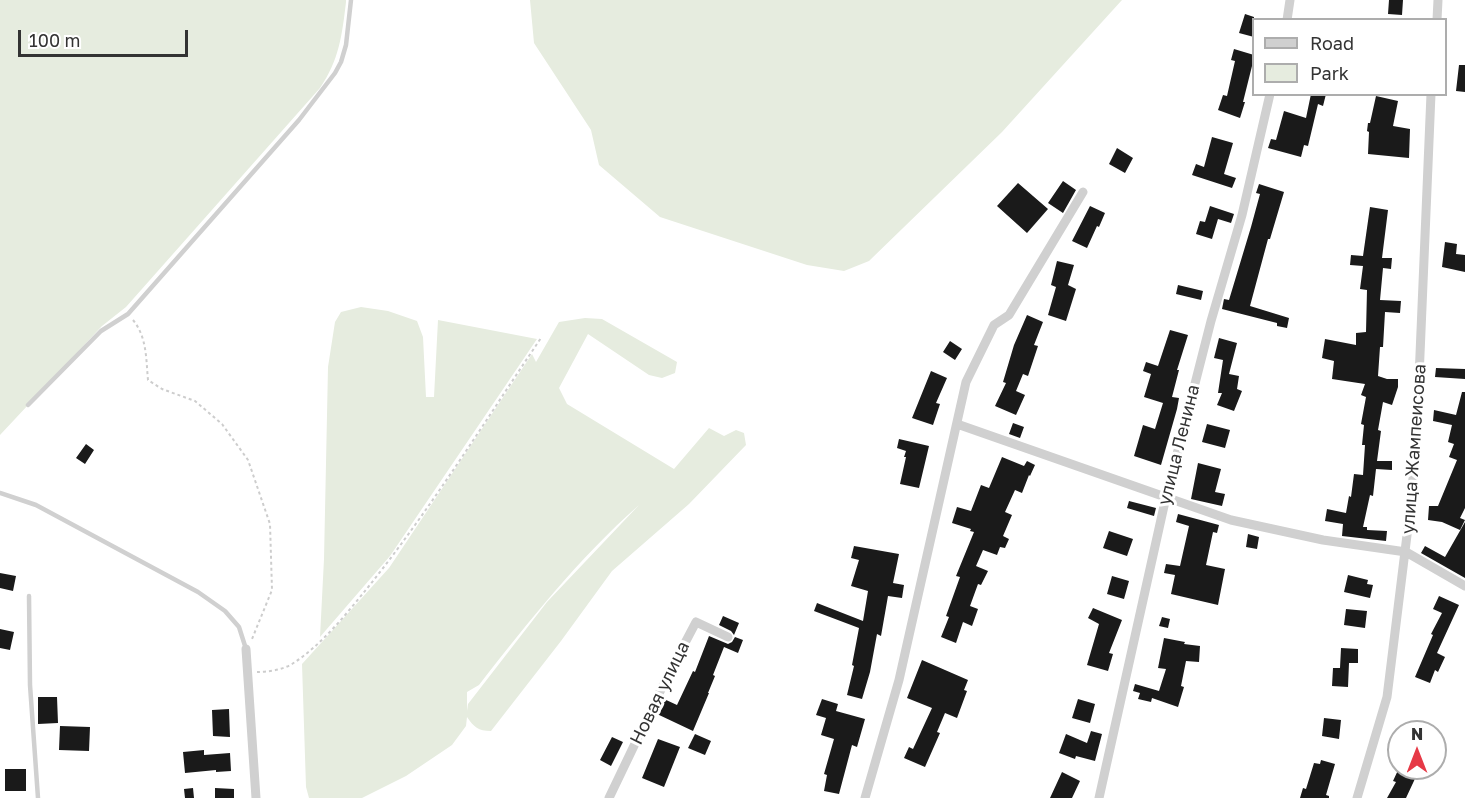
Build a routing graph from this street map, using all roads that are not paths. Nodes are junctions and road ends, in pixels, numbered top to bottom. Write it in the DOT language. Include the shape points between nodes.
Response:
graph roads {
  1 [pos="351,0"];
  2 [pos="1290,0"];
  3 [pos="1438,0"];
  4 [pos="1287,18"];
  5 [pos="1437,18"];
  6 [pos="1270,96"];
  7 [pos="1431,96"];
  8 [pos="1083,192"];
  9 [pos="28,405"];
  10 [pos="957,424"];
  11 [pos="0,493"];
  12 [pos="1166,497"];
  13 [pos="1406,552"];
  14 [pos="1465,586"];
  15 [pos="29,596"];
  16 [pos="728,637"];
  17 [pos="246,649"];
  18 [pos="614,797"];
  19 [pos="38,798"];
  20 [pos="256,798"];
  21 [pos="865,798"];
  22 [pos="1099,798"];
  23 [pos="1357,798"];
  1 -- 9 [label="lane" via="341,62 299,120 128,314 101,331"];
  2 -- 4 [label="street"];
  3 -- 5 [label="street"];
  6 -- 12 [label="street, улица Ленина" via="1242,215"];
  7 -- 13 [label="street, улица Жампеисова" via="1416,450"];
  8 -- 10 [label="street" via="1009,315 994,325 966,382"];
  10 -- 12 [label="street"];
  10 -- 21 [label="street" via="899,680"];
  11 -- 17 [label="lane" via="36,504 198,592 225,611 239,627"];
  12 -- 13 [label="street" via="1231,520 1323,540"];
  12 -- 22 [label="street, улица Ленина"];
  13 -- 14 [label="street"];
  13 -- 23 [label="street, улица Жампеисова" via="1387,698"];
  15 -- 19 [label="lane"];
  16 -- 18 [label="street, Новая улица" via="696,622"];
  17 -- 20 [label="street"];
}
